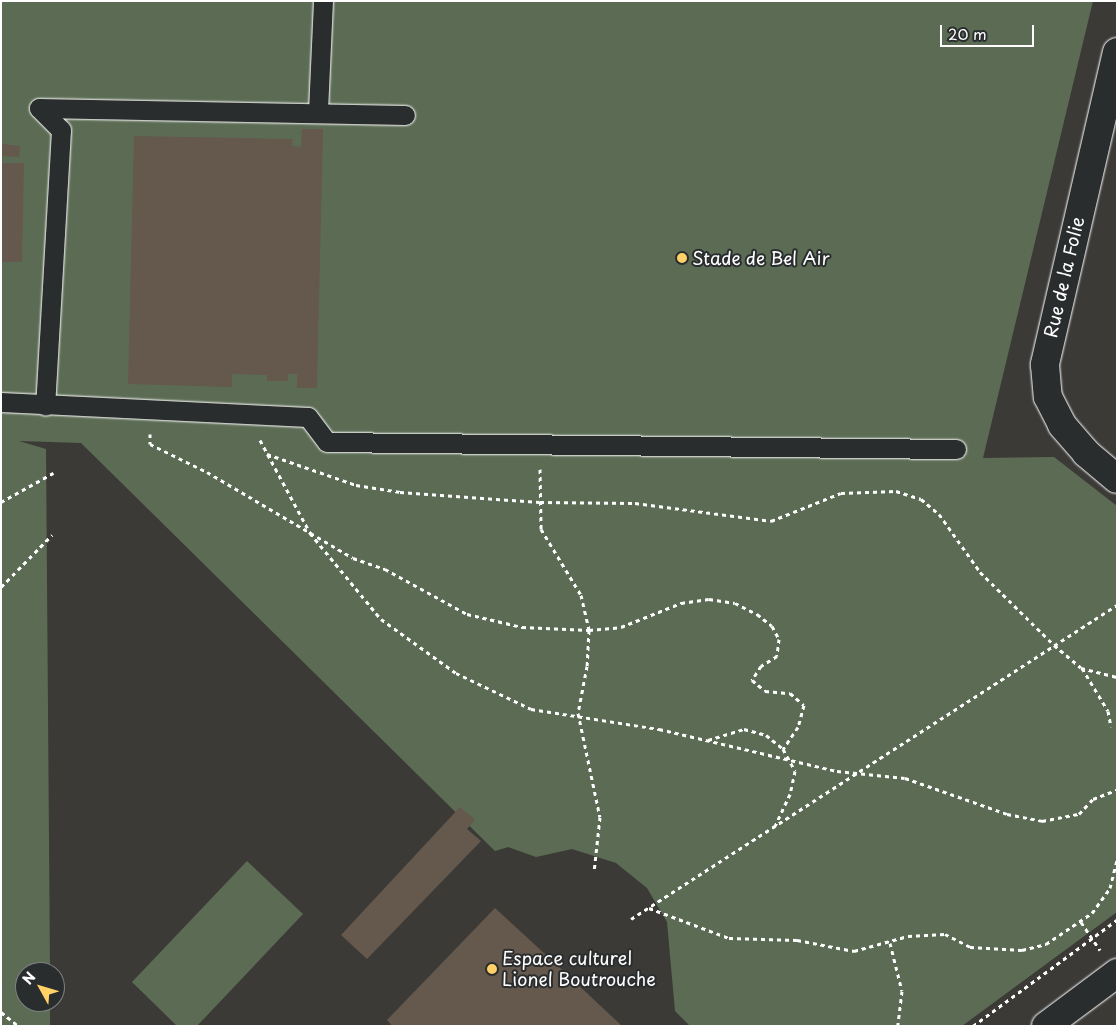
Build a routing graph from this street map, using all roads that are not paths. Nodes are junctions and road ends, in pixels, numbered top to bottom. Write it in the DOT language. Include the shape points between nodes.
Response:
graph roads {
  1 [pos="323,1"];
  2 [pos="1117,52"];
  3 [pos="318,111"];
  4 [pos="405,115"];
  5 [pos="1,402"];
  6 [pos="45,406"];
  7 [pos="956,449"];
  8 [pos="1117,479"];
  9 [pos="1117,973"];
  10 [pos="1046,1026"];
  1 -- 3 [label="lane"];
  2 -- 8 [label="street, Rue de la Folie" via="1045,364 1048,397 1062,426 1086,453"];
  3 -- 4 [label="lane"];
  3 -- 6 [label="lane" via="40,108 62,130"];
  5 -- 6 [label="lane"];
  6 -- 7 [label="lane" via="308,416 327,442"];
  9 -- 10 [label="street"];
}
